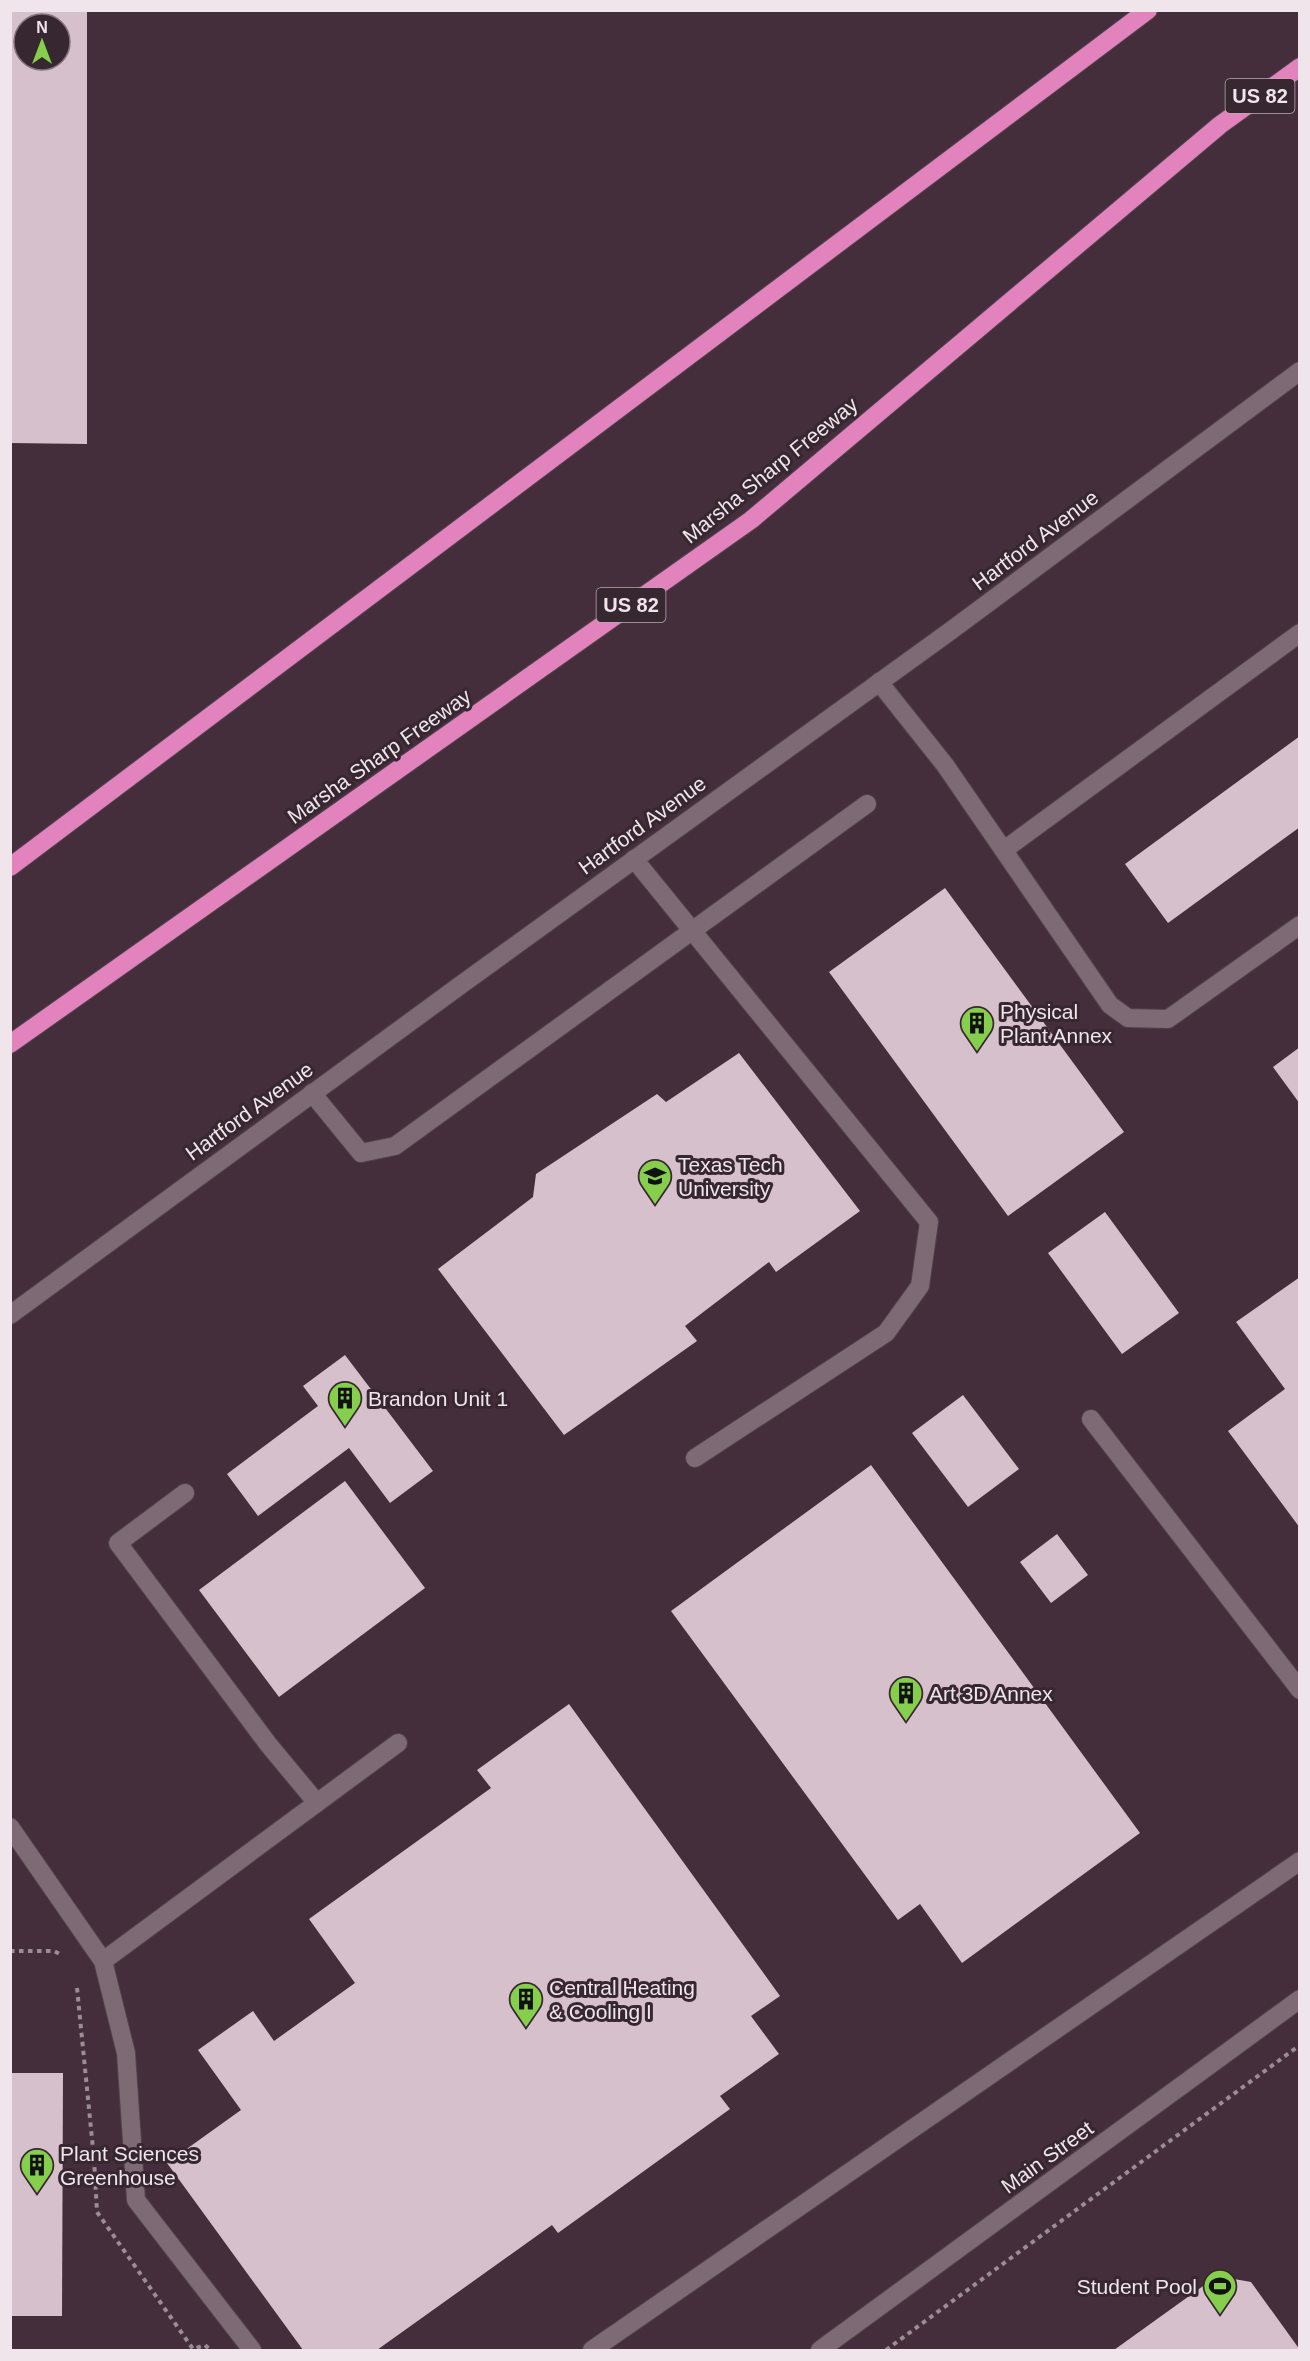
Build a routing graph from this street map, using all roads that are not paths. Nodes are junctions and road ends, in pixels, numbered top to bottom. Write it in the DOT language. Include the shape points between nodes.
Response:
graph roads {
  1 [pos="1148,10"];
  2 [pos="1299,67"];
  3 [pos="1299,371"];
  4 [pos="1299,633"];
  5 [pos="879,682"];
  6 [pos="867,804"];
  7 [pos="1004,850"];
  8 [pos="634,859"];
  9 [pos="10,867"];
  10 [pos="1299,925"];
  11 [pos="692,930"];
  12 [pos="10,1044"];
  13 [pos="312,1093"];
  14 [pos="10,1315"];
  15 [pos="1091,1419"];
  16 [pos="695,1458"];
  17 [pos="185,1493"];
  18 [pos="1299,1690"];
  19 [pos="398,1743"];
  20 [pos="317,1803"];
  21 [pos="10,1827"];
  22 [pos="1299,1861"];
  23 [pos="103,1961"];
  24 [pos="1299,1999"];
  25 [pos="252,2350"];
  26 [pos="592,2350"];
  27 [pos="820,2350"];
  1 -- 9 [label="highway"];
  2 -- 12 [label="highway, Marsha Sharp Freeway / US 82" via="1220,125 752,520"];
  3 -- 5 [label="street, Hartford Avenue"];
  4 -- 7 [label="street"];
  5 -- 7 [label="street" via="945,765"];
  5 -- 8 [label="street, Hartford Avenue"];
  6 -- 11 [label="street"];
  7 -- 10 [label="street" via="1110,1005 1128,1018 1168,1019"];
  8 -- 11 [label="street"];
  8 -- 13 [label="street, Hartford Avenue"];
  11 -- 13 [label="street" via="395,1146 362,1154"];
  11 -- 16 [label="street" via="929,1222 920,1286 886,1334"];
  13 -- 14 [label="street, Hartford Avenue"];
  15 -- 18 [label="street"];
  17 -- 20 [label="street" via="118,1543 268,1744"];
  19 -- 20 [label="street"];
  20 -- 23 [label="street"];
  21 -- 23 [label="street"];
  22 -- 26 [label="street"];
  23 -- 25 [label="street" via="126,2053 136,2200"];
  24 -- 27 [label="street, Main Street"];
}
